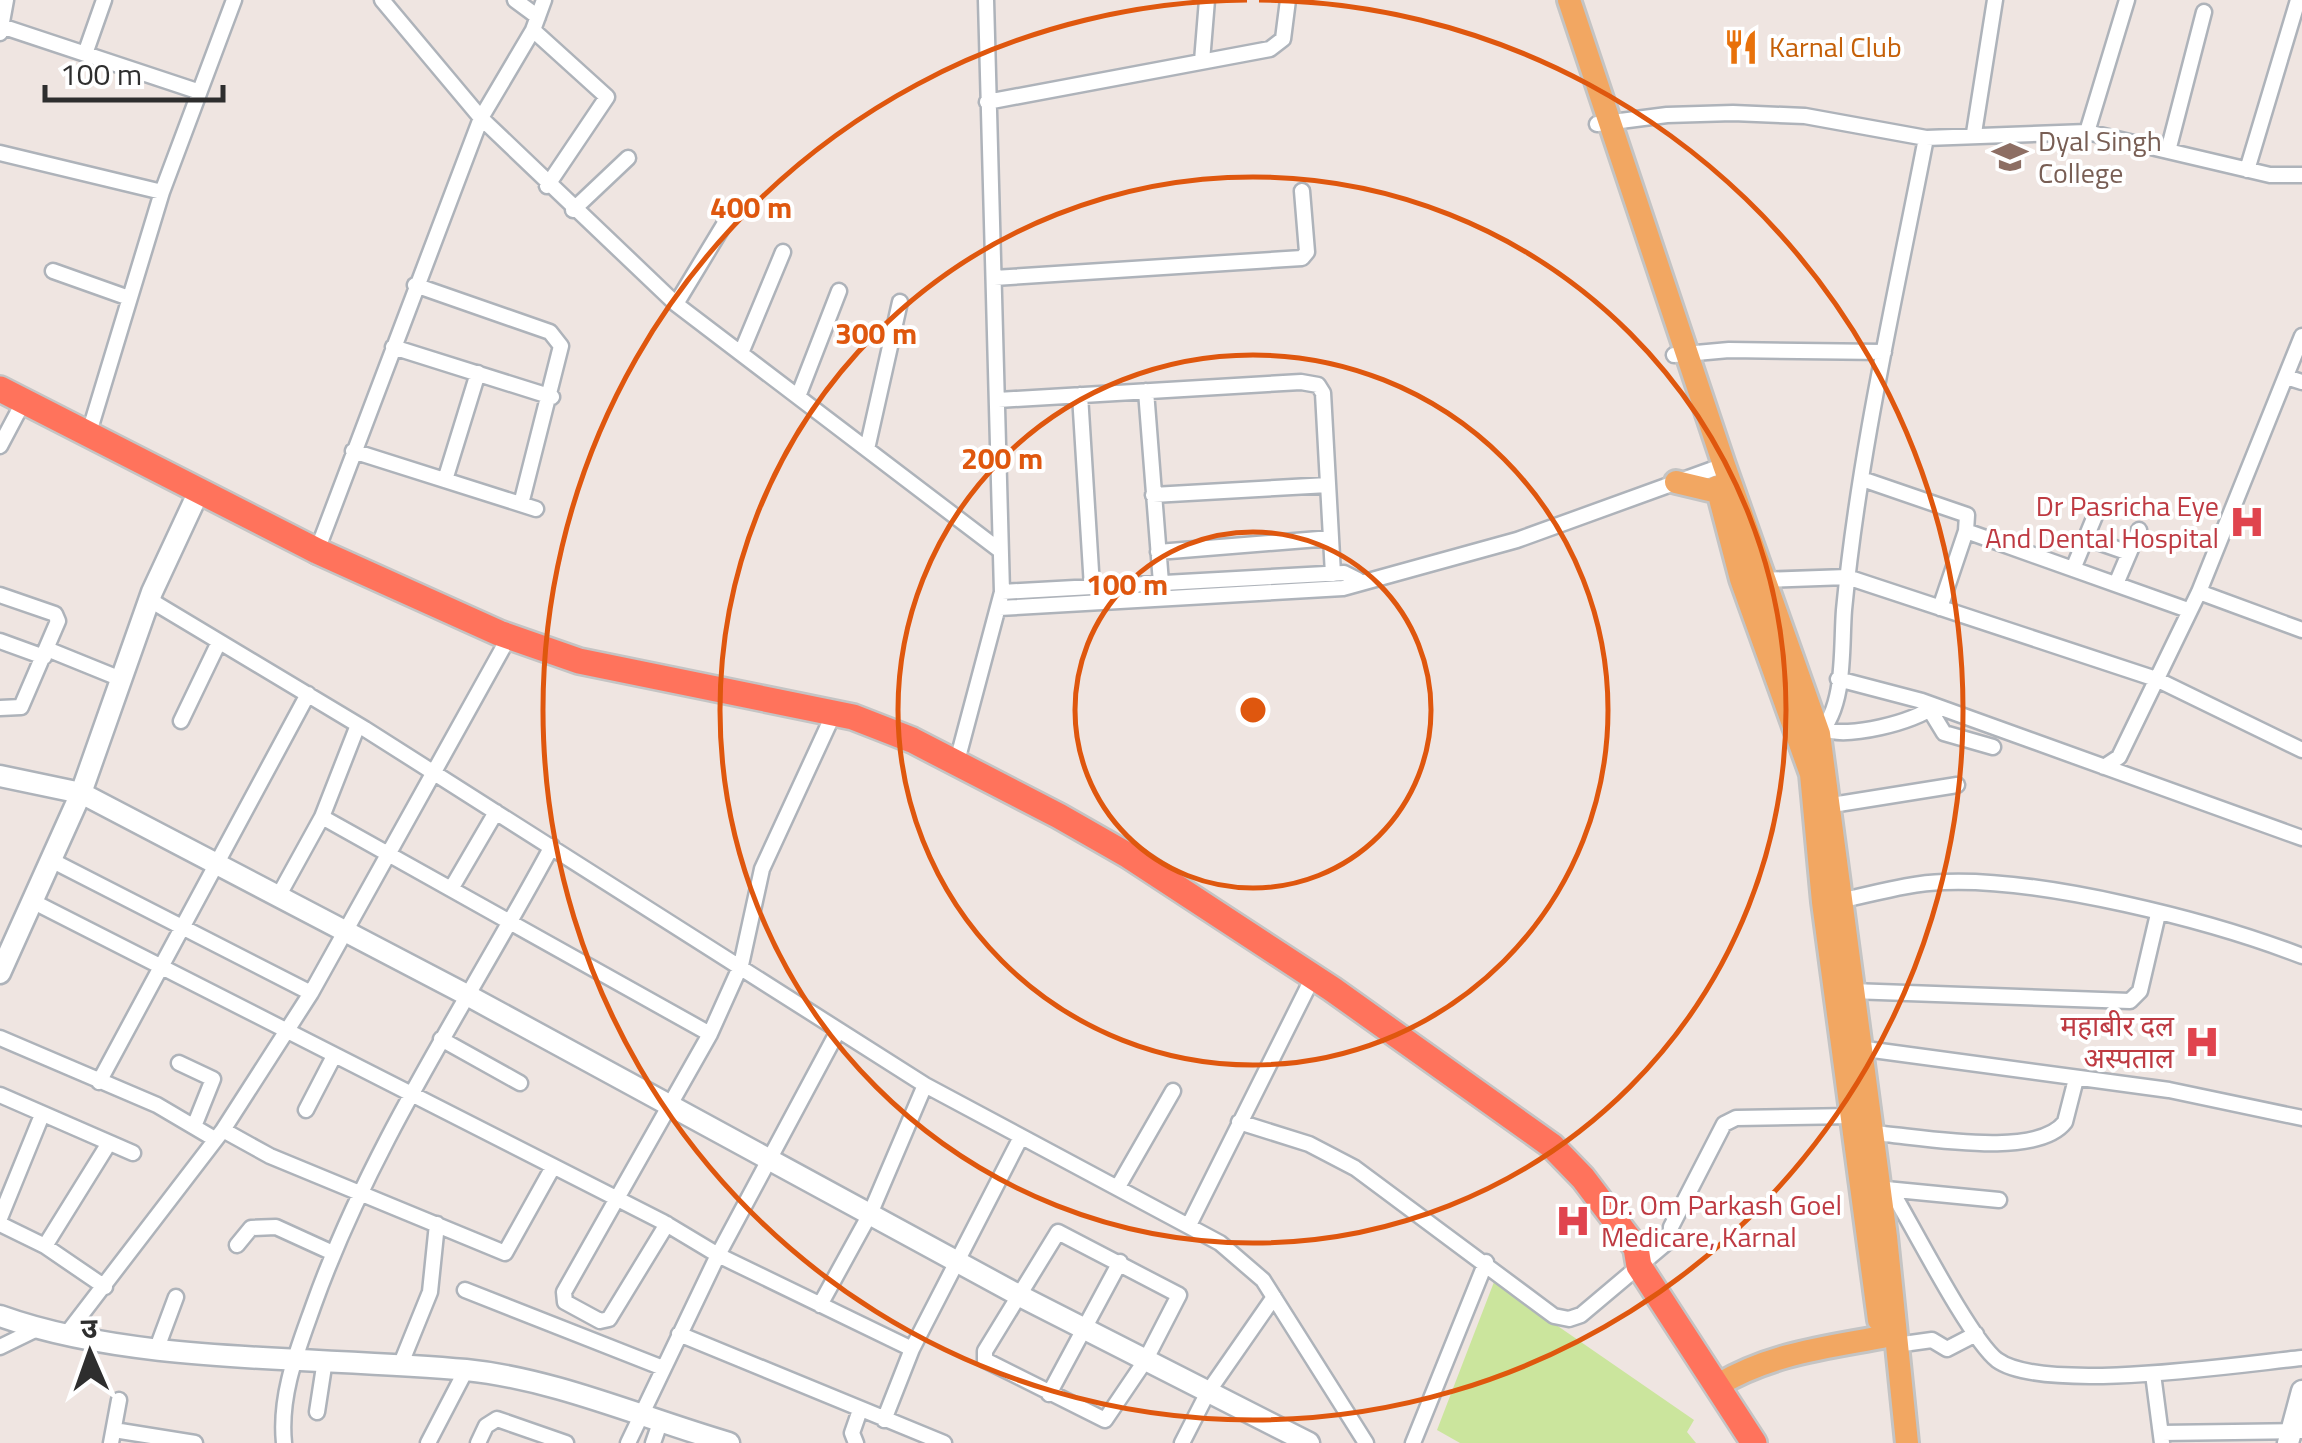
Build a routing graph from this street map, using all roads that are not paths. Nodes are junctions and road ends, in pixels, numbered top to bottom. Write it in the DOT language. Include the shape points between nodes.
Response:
graph roads {
  1 [pos="6,0"];
  2 [pos="104,0"];
  3 [pos="234,0"];
  4 [pos="382,0"];
  5 [pos="515,0"];
  6 [pos="544,0"];
  7 [pos="986,0"];
  8 [pos="1207,0"];
  9 [pos="1288,0"];
  10 [pos="1555,0"];
  11 [pos="1569,0"];
  12 [pos="1995,0"];
  13 [pos="2128,0"];
  14 [pos="2298,0"];
  15 [pos="2204,12"];
  16 [pos="535,24"];
  17 [pos="1,30"];
  18 [pos="85,54"];
  19 [pos="1202,61"];
  20 [pos="197,90"];
  21 [pos="987,102"];
  22 [pos="481,118"];
  23 [pos="1603,123"];
  24 [pos="2087,132"];
  25 [pos="1974,133"];
  26 [pos="1926,138"];
  27 [pos="2168,151"];
  28 [pos="0,153"];
  29 [pos="628,158"];
  30 [pos="2247,170"];
  31 [pos="2302,175"];
  32 [pos="547,186"];
  33 [pos="1302,191"];
  34 [pos="162,192"];
  35 [pos="573,210"];
  36 [pos="730,213"];
  37 [pos="783,252"];
  38 [pos="53,271"];
  39 [pos="994,278"];
  40 [pos="415,286"];
  41 [pos="839,290"];
  42 [pos="129,298"];
  43 [pos="900,302"];
  44 [pos="676,304"];
  45 [pos="2302,336"];
  46 [pos="392,347"];
  47 [pos="1884,352"];
  48 [pos="741,353"];
  49 [pos="1679,353"];
  50 [pos="478,373"];
  51 [pos="2286,377"];
  52 [pos="2302,382"];
  53 [pos="0,389"];
  54 [pos="1146,391"];
  55 [pos="799,394"];
  56 [pos="1080,395"];
  57 [pos="552,397"];
  58 [pos="998,400"];
  59 [pos="9,407"];
  60 [pos="86,440"];
  61 [pos="0,446"];
  62 [pos="866,449"];
  63 [pos="353,451"];
  64 [pos="1718,475"];
  65 [pos="445,480"];
  66 [pos="1862,480"];
  67 [pos="1676,482"];
  68 [pos="1328,484"];
  69 [pos="196,495"];
  70 [pos="1153,495"];
  71 [pos="2097,511"];
  72 [pos="2139,530"];
  73 [pos="1966,531"];
  74 [pos="1330,538"];
  75 [pos="2086,538"];
  76 [pos="998,549"];
  77 [pos="1158,552"];
  78 [pos="2129,553"];
  79 [pos="315,556"];
  80 [pos="2073,569"];
  81 [pos="1332,574"];
  82 [pos="1847,577"];
  83 [pos="1358,580"];
  84 [pos="1753,580"];
  85 [pos="1161,583"];
  86 [pos="2116,584"];
  87 [pos="1092,587"];
  88 [pos="1002,592"];
  89 [pos="2198,592"];
  90 [pos="0,595"];
  91 [pos="150,600"];
  92 [pos="999,608"];
  93 [pos="1940,608"];
  94 [pos="2188,610"];
  95 [pos="2300,624"];
  96 [pos="0,641"];
  97 [pos="220,642"];
  98 [pos="506,643"];
  99 [pos="46,653"];
  100 [pos="1838,678"];
  101 [pos="121,679"];
  102 [pos="2156,679"];
  103 [pos="308,694"];
  104 [pos="0,708"];
  105 [pos="1932,708"];
  106 [pos="832,718"];
  107 [pos="181,721"];
  108 [pos="358,725"];
  109 [pos="1822,731"];
  110 [pos="1993,747"];
  111 [pos="2302,750"];
  112 [pos="2104,767"];
  113 [pos="955,769"];
  114 [pos="436,774"];
  115 [pos="0,776"];
  116 [pos="1957,785"];
  117 [pos="81,792"];
  118 [pos="1832,805"];
  119 [pos="496,812"];
  120 [pos="322,817"];
  121 [pos="2302,838"];
  122 [pos="552,846"];
  123 [pos="1826,847"];
  124 [pos="391,855"];
  125 [pos="51,860"];
  126 [pos="218,864"];
  127 [pos="452,889"];
  128 [pos="279,895"];
  129 [pos="32,901"];
  130 [pos="1831,902"];
  131 [pos="2158,914"];
  132 [pos="511,922"];
  133 [pos="183,924"];
  134 [pos="348,933"];
  135 [pos="2302,956"];
  136 [pos="1838,960"];
  137 [pos="741,965"];
  138 [pos="160,967"];
  139 [pos="0,973"];
  140 [pos="1311,982"];
  141 [pos="1852,991"];
  142 [pos="311,993"];
  143 [pos="466,995"];
  144 [pos="288,1030"];
  145 [pos="838,1031"];
  146 [pos="710,1034"];
  147 [pos="0,1038"];
  148 [pos="441,1039"];
  149 [pos="1858,1048"];
  150 [pos="334,1056"];
  151 [pos="179,1063"];
  152 [pos="2076,1079"];
  153 [pos="99,1082"];
  154 [pos="520,1084"];
  155 [pos="925,1086"];
  156 [pos="1173,1091"];
  157 [pos="409,1093"];
  158 [pos="0,1095"];
  159 [pos="670,1105"];
  160 [pos="306,1110"];
  161 [pos="42,1115"];
  162 [pos="1852,1116"];
  163 [pos="2302,1118"];
  164 [pos="1239,1122"];
  165 [pos="195,1124"];
  166 [pos="1873,1133"];
  167 [pos="218,1134"];
  168 [pos="1020,1139"];
  169 [pos="109,1143"];
  170 [pos="132,1153"];
  171 [pos="772,1160"];
  172 [pos="552,1167"];
  173 [pos="1119,1186"];
  174 [pos="1877,1188"];
  175 [pos="358,1192"];
  176 [pos="617,1199"];
  177 [pos="1999,1200"];
  178 [pos="870,1214"];
  179 [pos="0,1220"];
  180 [pos="437,1224"];
  181 [pos="667,1224"];
  182 [pos="1190,1224"];
  183 [pos="237,1245"];
  184 [pos="45,1246"];
  185 [pos="332,1253"];
  186 [pos="718,1255"];
  187 [pos="960,1261"];
  188 [pos="1120,1262"];
  189 [pos="1486,1262"];
  190 [pos="1639,1266"];
  191 [pos="105,1287"];
  192 [pos="464,1290"];
  193 [pos="1022,1297"];
  194 [pos="1274,1297"];
  195 [pos="176,1298"];
  196 [pos="820,1306"];
  197 [pos="0,1316"];
  198 [pos="36,1329"];
  199 [pos="1084,1329"];
  200 [pos="680,1334"];
  201 [pos="1976,1334"];
  202 [pos="65,1336"];
  203 [pos="1889,1341"];
  204 [pos="0,1347"];
  205 [pos="157,1348"];
  206 [pos="912,1348"];
  207 [pos="295,1357"];
  208 [pos="2302,1358"];
  209 [pos="326,1360"];
  210 [pos="1145,1361"];
  211 [pos="400,1366"];
  212 [pos="663,1368"];
  213 [pos="466,1370"];
  214 [pos="2154,1374"];
  215 [pos="1718,1385"];
  216 [pos="1208,1392"];
  217 [pos="1049,1394"];
  218 [pos="2301,1396"];
  219 [pos="1895,1397"];
  220 [pos="119,1400"];
  221 [pos="1733,1408"];
  222 [pos="860,1410"];
  223 [pos="317,1412"];
  224 [pos="884,1420"];
  225 [pos="652,1427"];
  226 [pos="2294,1435"];
  227 [pos="113,1436"];
  228 [pos="908,1436"];
  229 [pos="2161,1438"];
  230 [pos="2203,1438"];
  231 [pos="190,1442"];
  232 [pos="284,1443"];
  233 [pos="428,1443"];
  234 [pos="478,1443"];
  235 [pos="566,1443"];
  236 [pos="628,1443"];
  237 [pos="729,1443"];
  238 [pos="856,1443"];
  239 [pos="944,1443"];
  240 [pos="1182,1443"];
  241 [pos="1309,1443"];
  242 [pos="1366,1443"];
  243 [pos="1414,1443"];
  244 [pos="1754,1443"];
  245 [pos="1766,1443"];
  246 [pos="1894,1443"];
  247 [pos="1907,1443"];
  1 -- 17 [label="street"];
  2 -- 18 [label="street"];
  3 -- 20 [label="street"];
  4 -- 22 [label="street"];
  5 -- 16 [label="street"];
  6 -- 16 [label="street"];
  7 -- 21 [label="street"];
  8 -- 19 [label="street"];
  9 -- 19 [label="street" via="1277,47"];
  10 -- 23 [label="main road"];
  11 -- 23 [label="main road"];
  12 -- 25 [label="street"];
  13 -- 24 [label="street"];
  14 -- 30 [label="street"];
  15 -- 27 [label="street"];
  16 -- 22 [label="street"];
  16 -- 32 [label="street" via="607,97"];
  17 -- 18 [label="street"];
  18 -- 20 [label="street"];
  19 -- 21 [label="street"];
  20 -- 34 [label="street"];
  21 -- 39 [label="street"];
  22 -- 32 [label="street"];
  22 -- 40 [label="street"];
  23 -- 26 [label="street" via="1666,115 1805,116"];
  23 -- 49 [label="main road"];
  24 -- 25 [label="street"];
  24 -- 27 [label="street"];
  25 -- 26 [label="street"];
  26 -- 47 [label="street"];
  27 -- 30 [label="street"];
  28 -- 34 [label="street"];
  29 -- 35 [label="street"];
  30 -- 31 [label="street"];
  32 -- 35 [label="street"];
  33 -- 39 [label="street" via="1302,258"];
  34 -- 42 [label="street"];
  35 -- 44 [label="street"];
  36 -- 44 [label="street"];
  37 -- 48 [label="street"];
  38 -- 42 [label="street"];
  39 -- 58 [label="street"];
  40 -- 46 [label="street"];
  40 -- 57 [label="street" via="550,332 561,346"];
  41 -- 55 [label="street"];
  42 -- 60 [label="street"];
  43 -- 62 [label="street"];
  44 -- 48 [label="street"];
  45 -- 51 [label="street"];
  46 -- 50 [label="street"];
  46 -- 63 [label="street"];
  47 -- 49 [label="street"];
  47 -- 66 [label="street"];
  48 -- 55 [label="street"];
  49 -- 64 [label="main road"];
  50 -- 57 [label="street"];
  50 -- 65 [label="street"];
  51 -- 52 [label="street"];
  51 -- 89 [label="street"];
  53 -- 60 [label="highway"];
  54 -- 56 [label="street"];
  54 -- 68 [label="street" via="1318,386"];
  54 -- 70 [label="street"];
  55 -- 62 [label="street"];
  56 -- 58 [label="street"];
  56 -- 87 [label="street"];
  57 -- 65 [label="street" via="528,507"];
  58 -- 76 [label="street"];
  59 -- 60 [label="highway"];
  59 -- 61 [label="street"];
  60 -- 69 [label="highway"];
  62 -- 76 [label="street"];
  63 -- 65 [label="street"];
  63 -- 79 [label="street"];
  64 -- 67 [label="main road"];
  64 -- 84 [label="main road"];
  66 -- 73 [label="street" via="1963,512"];
  66 -- 82 [label="street"];
  67 -- 83 [label="street" via="1516,540"];
  68 -- 70 [label="street"];
  68 -- 74 [label="street"];
  69 -- 79 [label="highway"];
  69 -- 91 [label="street"];
  70 -- 77 [label="street"];
  71 -- 75 [label="street"];
  72 -- 78 [label="street"];
  73 -- 80 [label="street"];
  73 -- 93 [label="street"];
  74 -- 77 [label="street"];
  74 -- 81 [label="street"];
  75 -- 78 [label="street"];
  75 -- 80 [label="street"];
  76 -- 88 [label="street"];
  77 -- 85 [label="street"];
  78 -- 86 [label="street"];
  79 -- 98 [label="highway"];
  80 -- 86 [label="street"];
  81 -- 83 [label="street"];
  81 -- 85 [label="street"];
  82 -- 84 [label="street"];
  82 -- 93 [label="street"];
  82 -- 100 [label="street"];
  83 -- 92 [label="street" via="1343,588"];
  84 -- 109 [label="main road"];
  84 -- 123 [label="main road" via="1806,748"];
  85 -- 87 [label="street"];
  86 -- 94 [label="street"];
  87 -- 88 [label="street"];
  88 -- 92 [label="street"];
  89 -- 94 [label="street"];
  89 -- 95 [label="street"];
  90 -- 99 [label="street" via="57,616"];
  91 -- 97 [label="street"];
  91 -- 101 [label="street"];
  92 -- 113 [label="street"];
  93 -- 102 [label="street"];
  94 -- 102 [label="street"];
  96 -- 99 [label="street"];
  97 -- 103 [label="street"];
  97 -- 107 [label="street"];
  98 -- 106 [label="highway" via="544,665 638,690"];
  98 -- 114 [label="street"];
  99 -- 101 [label="street"];
  99 -- 104 [label="street" via="21,707"];
  100 -- 105 [label="street"];
  100 -- 109 [label="street" via="1834,716"];
  101 -- 117 [label="street"];
  102 -- 111 [label="street"];
  102 -- 112 [label="street" via="2119,757"];
  103 -- 108 [label="street"];
  103 -- 126 [label="street"];
  105 -- 109 [label="street" via="1913,720"];
  105 -- 110 [label="street" via="1944,733"];
  105 -- 112 [label="street"];
  106 -- 113 [label="highway"];
  106 -- 137 [label="street" via="762,869"];
  108 -- 114 [label="street"];
  108 -- 120 [label="street"];
  109 -- 118 [label="main road"];
  112 -- 121 [label="street"];
  113 -- 140 [label="highway"];
  114 -- 119 [label="street"];
  114 -- 124 [label="street"];
  115 -- 117 [label="street"];
  116 -- 118 [label="street"];
  117 -- 125 [label="street"];
  117 -- 126 [label="street"];
  118 -- 123 [label="main road"];
  119 -- 122 [label="street"];
  119 -- 127 [label="street"];
  120 -- 124 [label="street"];
  120 -- 128 [label="street"];
  122 -- 132 [label="street"];
  122 -- 137 [label="street"];
  123 -- 130 [label="main road"];
  124 -- 127 [label="street"];
  124 -- 134 [label="street"];
  125 -- 129 [label="street"];
  125 -- 133 [label="street"];
  126 -- 128 [label="street"];
  126 -- 133 [label="street"];
  127 -- 132 [label="street"];
  128 -- 134 [label="street"];
  129 -- 138 [label="street"];
  129 -- 139 [label="street"];
  130 -- 131 [label="street" via="1914,885 1980,882"];
  130 -- 136 [label="main road"];
  131 -- 135 [label="street"];
  131 -- 141 [label="street" via="2140,992 2130,1002"];
  132 -- 143 [label="street"];
  132 -- 146 [label="street"];
  133 -- 138 [label="street"];
  133 -- 142 [label="street"];
  134 -- 142 [label="street"];
  134 -- 143 [label="street"];
  136 -- 141 [label="main road"];
  136 -- 162 [label="main road"];
  137 -- 145 [label="street"];
  137 -- 146 [label="street"];
  138 -- 144 [label="street"];
  138 -- 153 [label="street"];
  140 -- 164 [label="street"];
  140 -- 190 [label="highway" via="1539,1152 1625,1258"];
  141 -- 149 [label="main road"];
  142 -- 144 [label="street"];
  143 -- 148 [label="street"];
  143 -- 159 [label="street"];
  144 -- 150 [label="street"];
  144 -- 167 [label="street"];
  145 -- 155 [label="street"];
  145 -- 171 [label="street"];
  146 -- 159 [label="street"];
  147 -- 153 [label="street"];
  148 -- 154 [label="street"];
  148 -- 157 [label="street"];
  149 -- 152 [label="street"];
  149 -- 166 [label="main road"];
  150 -- 157 [label="street"];
  150 -- 160 [label="street"];
  151 -- 165 [label="street" via="213,1079"];
  152 -- 163 [label="street"];
  152 -- 166 [label="street" via="2065,1122 2040,1140"];
  153 -- 165 [label="street"];
  155 -- 168 [label="street"];
  155 -- 178 [label="street"];
  156 -- 173 [label="street"];
  157 -- 172 [label="street"];
  157 -- 175 [label="street"];
  158 -- 161 [label="street"];
  159 -- 171 [label="street"];
  159 -- 176 [label="street"];
  161 -- 169 [label="street"];
  161 -- 179 [label="street"];
  162 -- 174 [label="main road"];
  162 -- 190 [label="street" via="1736,1118 1724,1124 1670,1240"];
  164 -- 182 [label="street"];
  164 -- 189 [label="street" via="1335,1156"];
  165 -- 167 [label="street"];
  166 -- 174 [label="main road"];
  167 -- 175 [label="street"];
  167 -- 191 [label="street"];
  168 -- 173 [label="street"];
  168 -- 187 [label="street"];
  169 -- 170 [label="street"];
  169 -- 184 [label="street"];
  171 -- 178 [label="street"];
  171 -- 186 [label="street"];
  172 -- 176 [label="street"];
  172 -- 180 [label="street" via="507,1253"];
  173 -- 182 [label="street"];
  174 -- 177 [label="street"];
  174 -- 201 [label="street"];
  174 -- 203 [label="main road"];
  175 -- 180 [label="street"];
  175 -- 185 [label="street"];
  176 -- 181 [label="street"];
  176 -- 181 [label="street" via="563,1295 600,1321 610,1319"];
  178 -- 187 [label="street"];
  178 -- 196 [label="street"];
  179 -- 184 [label="street"];
  180 -- 211 [label="street" via="431,1289"];
  181 -- 186 [label="street"];
  182 -- 194 [label="street" via="1235,1254"];
  183 -- 185 [label="street" via="251,1228 266,1226"];
  184 -- 191 [label="street"];
  185 -- 207 [label="street"];
  186 -- 196 [label="street"];
  186 -- 200 [label="street"];
  187 -- 193 [label="street"];
  187 -- 206 [label="street"];
  188 -- 193 [label="street" via="1056,1233"];
  188 -- 199 [label="street"];
  188 -- 210 [label="street" via="1179,1295"];
  189 -- 190 [label="street" via="1554,1316 1570,1319"];
  189 -- 243 [label="street"];
  190 -- 215 [label="highway"];
  191 -- 202 [label="street"];
  192 -- 212 [label="street"];
  193 -- 199 [label="street"];
  193 -- 217 [label="street" via="985,1360"];
  194 -- 216 [label="street"];
  194 -- 242 [label="street"];
  195 -- 205 [label="street"];
  196 -- 206 [label="street"];
  197 -- 198 [label="street"];
  198 -- 202 [label="street"];
  198 -- 204 [label="street"];
  199 -- 210 [label="street"];
  199 -- 217 [label="street"];
  200 -- 212 [label="street"];
  200 -- 222 [label="street"];
  201 -- 203 [label="street" via="1947,1349 1932,1340"];
  201 -- 214 [label="street" via="1996,1359 2016,1368"];
  202 -- 205 [label="street"];
  203 -- 215 [label="main road" via="1769,1358"];
  203 -- 219 [label="main road"];
  205 -- 207 [label="street"];
  206 -- 224 [label="street"];
  207 -- 209 [label="street"];
  207 -- 232 [label="street"];
  208 -- 214 [label="street"];
  209 -- 211 [label="street"];
  209 -- 223 [label="street"];
  210 -- 216 [label="street"];
  210 -- 217 [label="street" via="1107,1419"];
  211 -- 213 [label="street"];
  212 -- 225 [label="street"];
  213 -- 225 [label="street" via="515,1378"];
  213 -- 233 [label="street"];
  214 -- 229 [label="street"];
  215 -- 221 [label="highway"];
  216 -- 240 [label="street"];
  216 -- 241 [label="street"];
  218 -- 226 [label="street"];
  219 -- 246 [label="main road"];
  219 -- 247 [label="main road"];
  220 -- 227 [label="street"];
  221 -- 244 [label="highway"];
  221 -- 245 [label="highway"];
  222 -- 224 [label="street"];
  222 -- 238 [label="street" via="852,1433"];
  224 -- 228 [label="street"];
  225 -- 236 [label="street"];
  225 -- 237 [label="street"];
  226 -- 230 [label="street"];
  227 -- 231 [label="street"];
  228 -- 239 [label="street"];
  229 -- 230 [label="street"];
  234 -- 235 [label="street" via="497,1419"];
}
